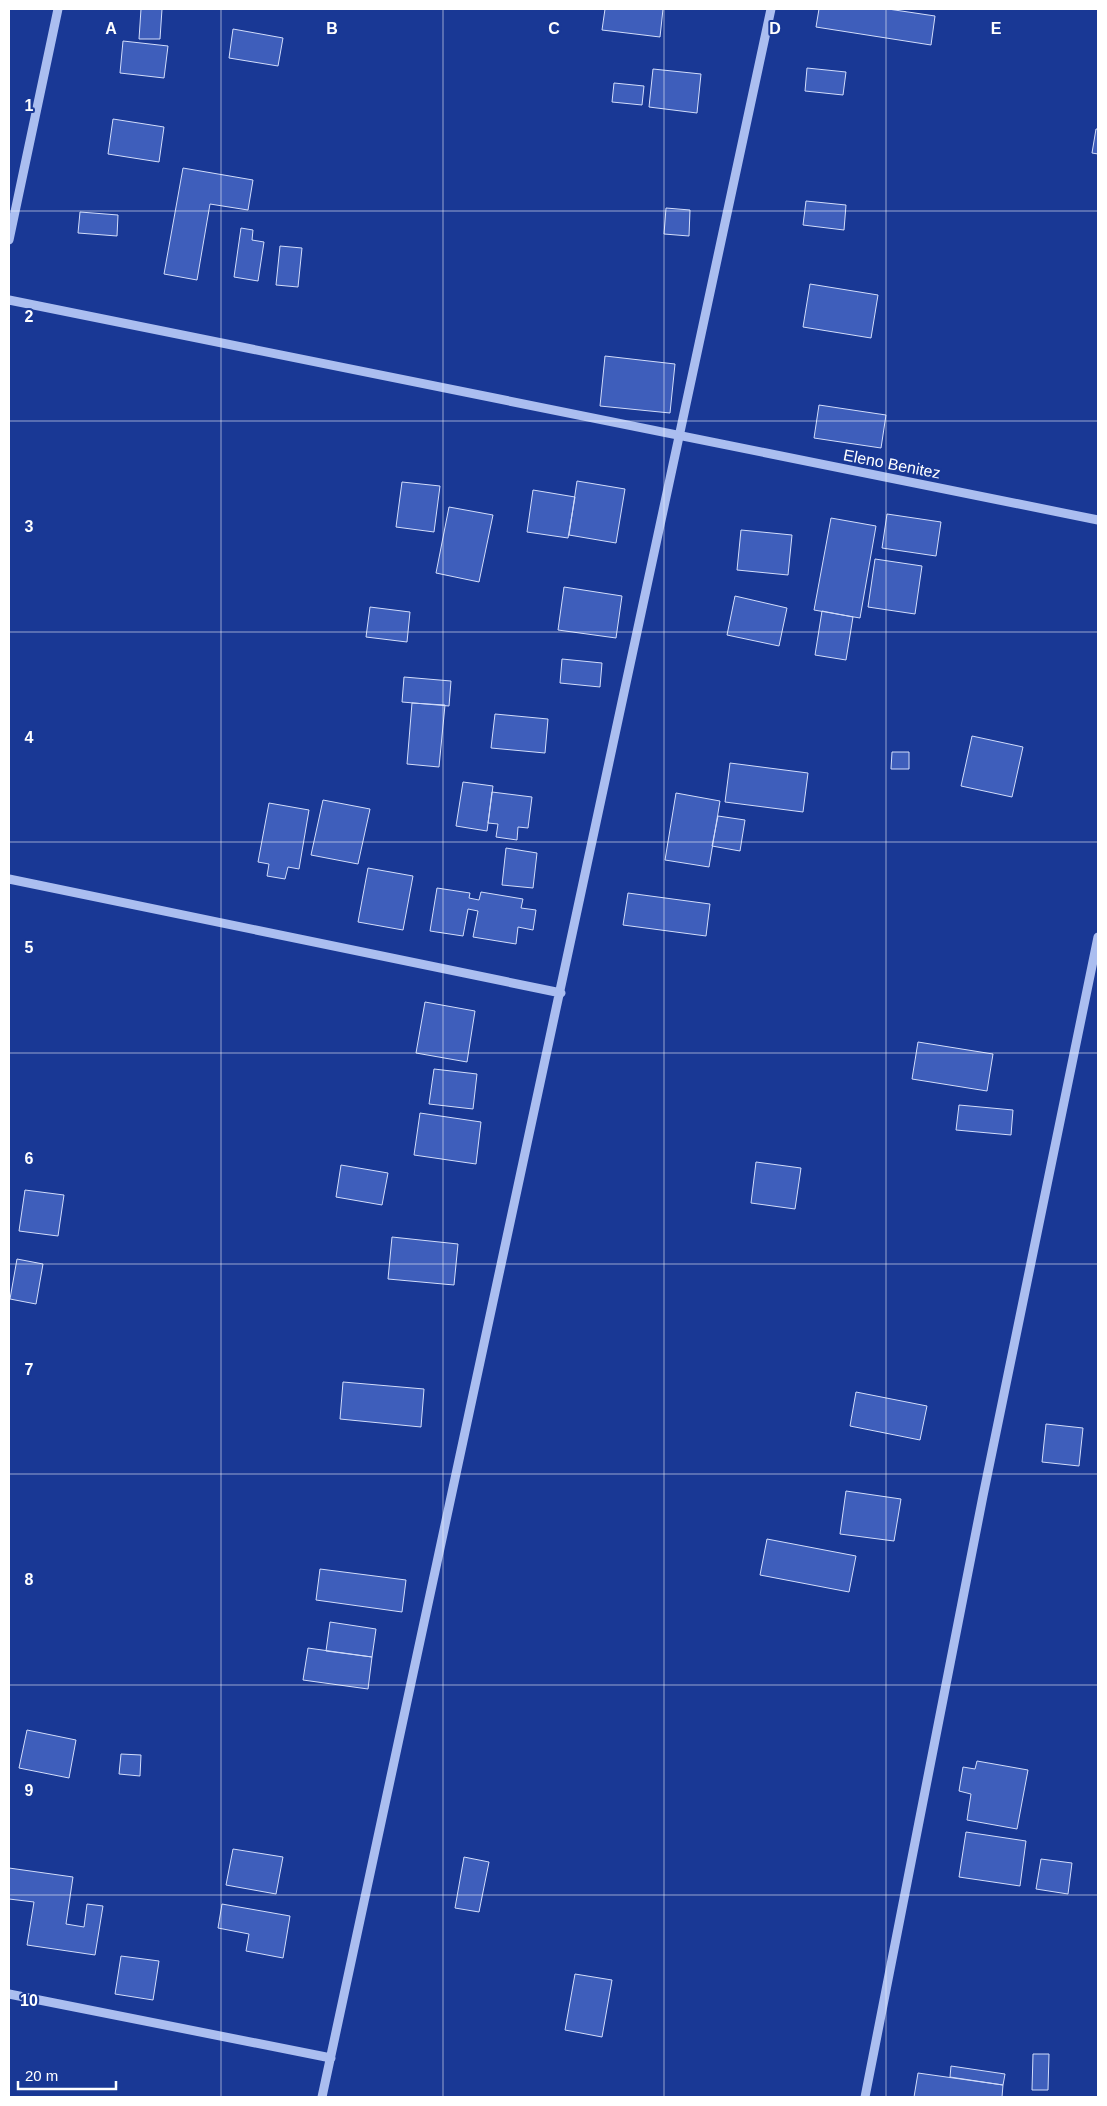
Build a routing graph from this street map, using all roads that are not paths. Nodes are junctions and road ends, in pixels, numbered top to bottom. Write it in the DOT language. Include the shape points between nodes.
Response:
graph roads {
  1 [pos="58,9"];
  2 [pos="771,9"];
  3 [pos="9,240"];
  4 [pos="9,300"];
  5 [pos="681,437"];
  6 [pos="1098,520"];
  7 [pos="9,879"];
  8 [pos="1098,937"];
  9 [pos="561,993"];
  10 [pos="9,1994"];
  11 [pos="331,2058"];
  12 [pos="322,2097"];
  13 [pos="865,2097"];
  1 -- 3 [label="street"];
  2 -- 5 [label="street"];
  4 -- 5 [label="street, Eleno Benitez"];
  5 -- 6 [label="street, Eleno Benitez"];
  5 -- 9 [label="street"];
  7 -- 9 [label="street"];
  8 -- 13 [label="street" via="983,1496"];
  9 -- 11 [label="street"];
  10 -- 11 [label="street"];
  11 -- 12 [label="street"];
}
